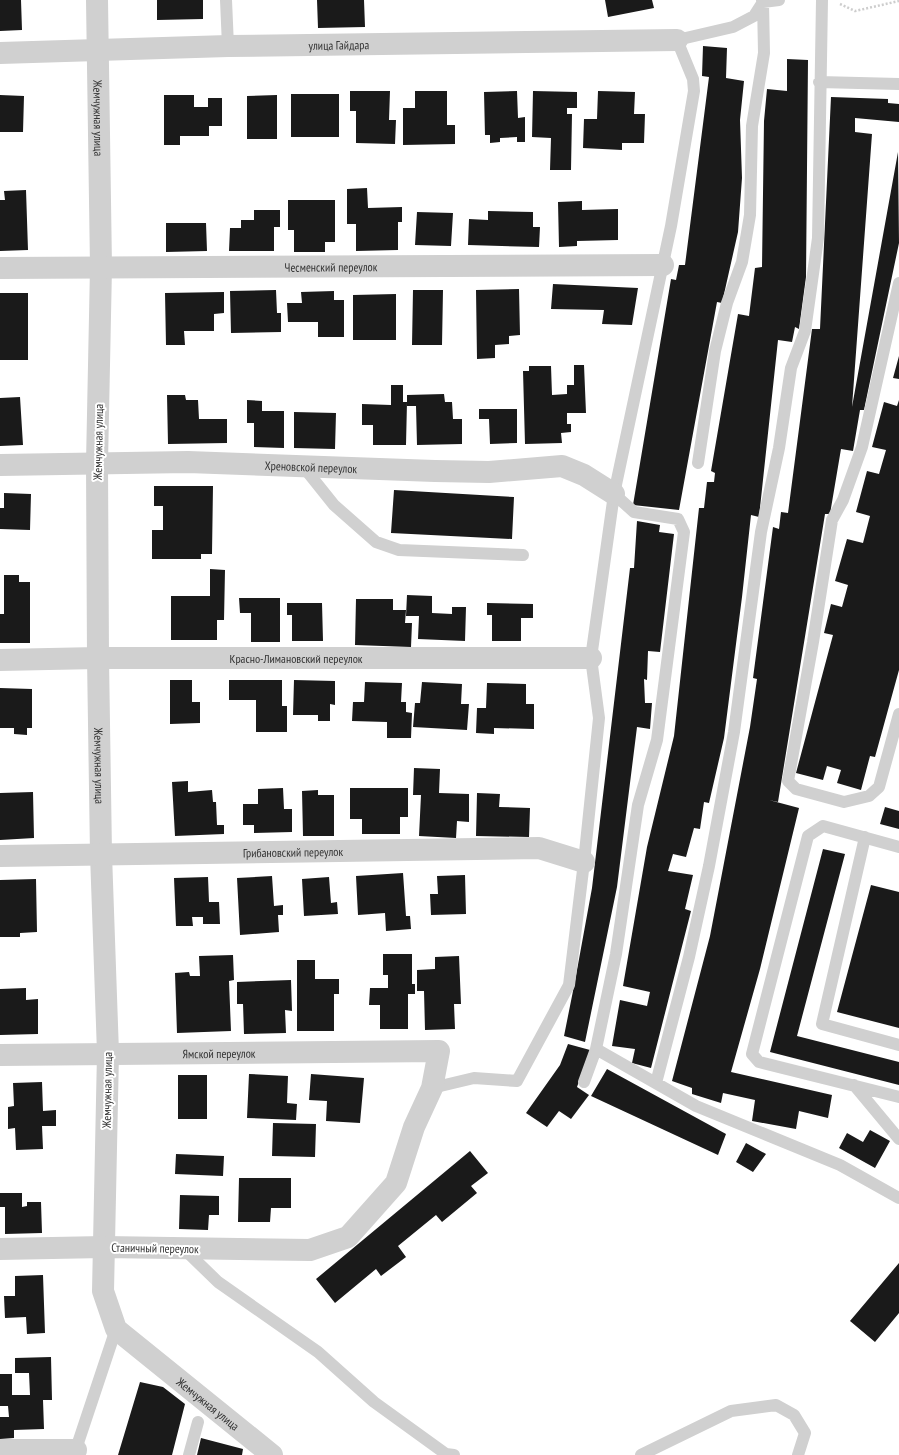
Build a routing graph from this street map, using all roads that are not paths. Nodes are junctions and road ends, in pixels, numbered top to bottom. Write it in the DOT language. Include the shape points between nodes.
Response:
graph roads {
  1 [pos="97,0"];
  2 [pos="226,0"];
  3 [pos="779,0"];
  4 [pos="822,0"];
  5 [pos="762,1"];
  6 [pos="677,40"];
  7 [pos="228,46"];
  8 [pos="98,50"];
  9 [pos="0,53"];
  10 [pos="820,82"];
  11 [pos="899,84"];
  12 [pos="663,265"];
  13 [pos="101,267"];
  14 [pos="0,268"];
  15 [pos="899,283"];
  16 [pos="98,463"];
  17 [pos="698,463"];
  18 [pos="0,465"];
  19 [pos="302,465"];
  20 [pos="614,494"];
  21 [pos="523,555"];
  22 [pos="98,658"];
  23 [pos="592,658"];
  24 [pos="0,660"];
  25 [pos="899,714"];
  26 [pos="865,837"];
  27 [pos="899,847"];
  28 [pos="101,854"];
  29 [pos="0,856"];
  30 [pos="584,862"];
  31 [pos="899,1044"];
  32 [pos="596,1049"];
  33 [pos="439,1051"];
  34 [pos="108,1053"];
  35 [pos="0,1055"];
  36 [pos="584,1082"];
  37 [pos="656,1083"];
  38 [pos="854,1085"];
  39 [pos="432,1088"];
  40 [pos="899,1097"];
  41 [pos="899,1139"];
  42 [pos="899,1198"];
  43 [pos="104,1247"];
  44 [pos="183,1248"];
  45 [pos="0,1249"];
  46 [pos="116,1329"];
  47 [pos="198,1422"];
  48 [pos="0,1450"];
  49 [pos="75,1453"];
  50 [pos="189,1455"];
  51 [pos="272,1455"];
  52 [pos="454,1455"];
  53 [pos="641,1455"];
  54 [pos="798,1455"];
  1 -- 8 [label="street, Жемчужная улица"];
  2 -- 7 [label="lane"];
  3 -- 5 [label="lane"];
  4 -- 10 [label="lane"];
  5 -- 6 [label="lane" via="754,16 733,27"];
  5 -- 17 [label="lane" via="764,53 752,126 750,215 742,262 727,304 715,350"];
  6 -- 7 [label="street, улица Гайдара"];
  6 -- 12 [label="lane" via="693,79 694,91"];
  7 -- 8 [label="street, улица Гайдара"];
  8 -- 9 [label="street, улица Гайдара"];
  8 -- 13 [label="street, Жемчужная улица"];
  10 -- 11 [label="lane"];
  10 -- 37 [label="lane" via="818,238 805,331 791,368 779,448 761,532 734,732 709,866 689,957"];
  12 -- 13 [label="street, Чесменский переулок"];
  12 -- 20 [label="lane"];
  13 -- 14 [label="street, Чесменский переулок"];
  13 -- 16 [label="street, Жемчужная улица"];
  15 -- 25 [label="lane" via="862,447 843,500 832,520 788,781 796,789 844,802 869,796 879,787"];
  16 -- 18 [label="street, Хреновской переулок"];
  16 -- 19 [label="street, Хреновской переулок"];
  16 -- 22 [label="street, Жемчужная улица"];
  19 -- 20 [label="street, Хреновской переулок" via="489,472 562,466 584,475"];
  19 -- 21 [label="lane" via="334,505 376,542 399,550"];
  20 -- 23 [label="lane"];
  20 -- 32 [label="lane" via="634,512 678,519 684,532 657,740 638,805 616,954"];
  22 -- 23 [label="street, Красно-Лимановский переулок"];
  22 -- 24 [label="street, Красно-Лимановский переулок"];
  22 -- 28 [label="street, Жемчужная улица"];
  23 -- 30 [label="lane" via="599,718"];
  26 -- 27 [label="lane"];
  26 -- 31 [label="lane" via="822,1024"];
  26 -- 38 [label="lane" via="823,826 808,836 752,1054 759,1062"];
  28 -- 29 [label="street, Грибановский переулок"];
  28 -- 30 [label="street, Грибановский переулок" via="539,848"];
  28 -- 34 [label="street, Жемчужная улица"];
  30 -- 39 [label="lane" via="568,984 517,1080 474,1078"];
  32 -- 36 [label="lane"];
  32 -- 37 [label="lane"];
  33 -- 34 [label="street, Ямской переулок"];
  33 -- 39 [label="street, Станичный переулок"];
  34 -- 35 [label="street, Ямской переулок"];
  34 -- 43 [label="street, Жемчужная улица"];
  37 -- 42 [label="lane" via="696,1106 840,1165"];
  38 -- 40 [label="lane"];
  38 -- 41 [label="lane"];
  39 -- 44 [label="street, Станичный переулок" via="414,1126 396,1183 348,1237 310,1250"];
  43 -- 44 [label="street, Станичный переулок"];
  43 -- 45 [label="street, Станичный переулок"];
  43 -- 46 [label="street, Жемчужная улица" via="103,1291"];
  44 -- 52 [label="lane" via="218,1282 318,1352 374,1402 446,1454"];
  46 -- 49 [label="lane"];
  46 -- 51 [label="street, Жемчужная улица"];
  47 -- 50 [label="lane"];
  48 -- 49 [label="street"];
  53 -- 54 [label="lane" via="731,1411 776,1405 794,1415 805,1433"];
}
